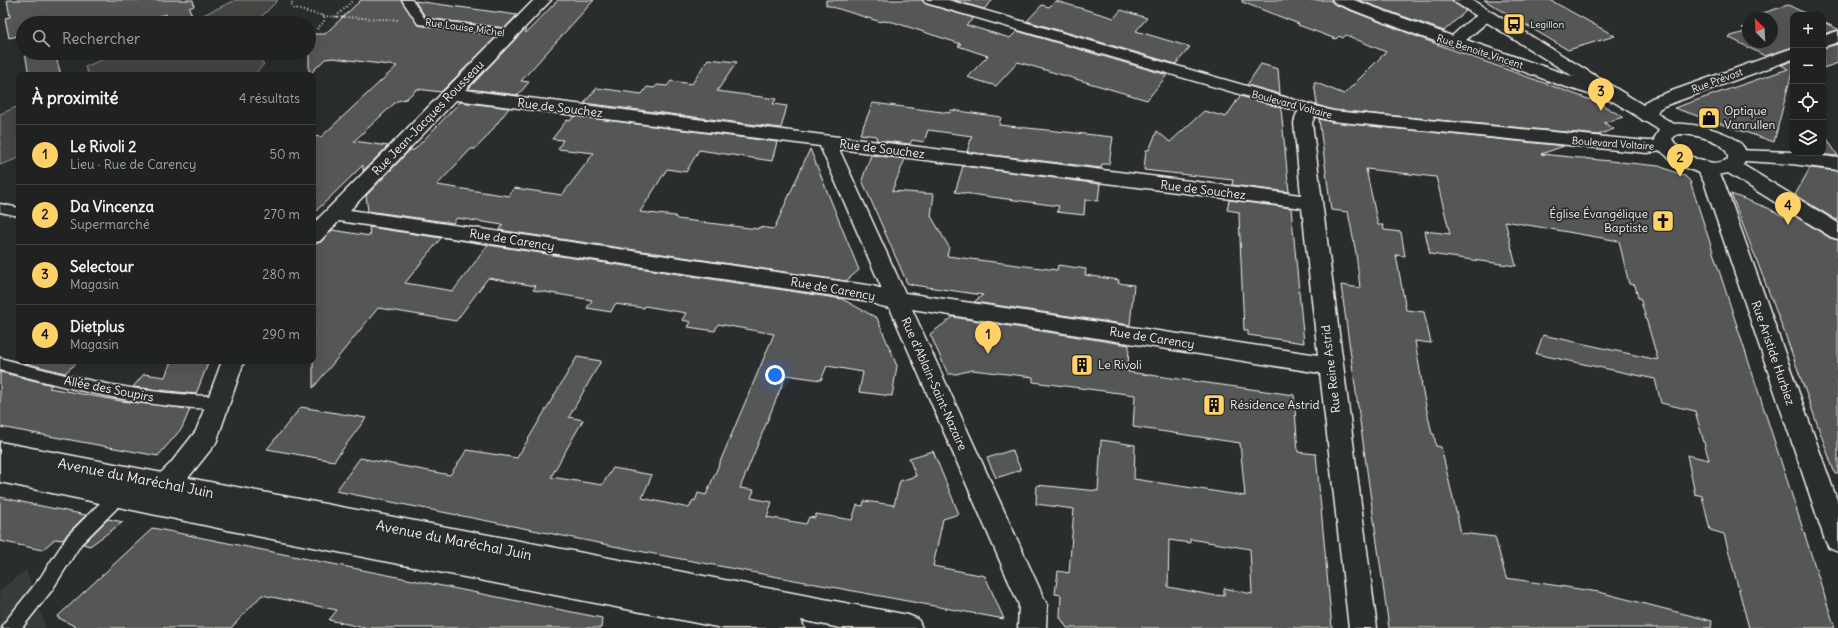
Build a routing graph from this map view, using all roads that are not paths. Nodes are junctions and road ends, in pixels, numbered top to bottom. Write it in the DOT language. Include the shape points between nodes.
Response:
graph roads {
  1 [pos="407,0"];
  2 [pos="543,0"];
  3 [pos="931,0"];
  4 [pos="1340,0"];
  5 [pos="1460,0"];
  6 [pos="1489,17"];
  7 [pos="511,33"];
  8 [pos="1838,36"];
  9 [pos="1826,41"];
  10 [pos="1454,42"];
  11 [pos="1790,54"];
  12 [pos="452,94"];
  13 [pos="1621,99"];
  14 [pos="1308,110"];
  15 [pos="1648,116"];
  16 [pos="1668,138"];
  17 [pos="827,142"];
  18 [pos="1734,161"];
  19 [pos="1838,164"];
  20 [pos="1705,167"];
  21 [pos="1312,203"];
  22 [pos="0,208"];
  23 [pos="16,211"];
  24 [pos="335,214"];
  25 [pos="1838,232"];
  26 [pos="316,233"];
  27 [pos="897,300"];
  28 [pos="0,364"];
  29 [pos="232,364"];
  30 [pos="1330,366"];
  31 [pos="219,402"];
  32 [pos="0,452"];
  33 [pos="0,472"];
  34 [pos="1829,493"];
  35 [pos="157,494"];
  36 [pos="118,496"];
  37 [pos="1838,540"];
  38 [pos="12,628"];
  39 [pos="790,628"];
  40 [pos="908,628"];
  41 [pos="1032,628"];
  42 [pos="1363,628"];
  1 -- 7 [label="lane, Rue Louise Michel" via="422,22"];
  2 -- 7 [label="street, Rue Jean-Jacques Rousseau"];
  3 -- 14 [label="street, Boulevard Voltaire"];
  4 -- 10 [label="street, Rue Benoite Vincent"];
  5 -- 6 [label="street"];
  6 -- 10 [label="street" via="1480,20"];
  6 -- 13 [label="street"];
  7 -- 12 [label="street, Rue Jean-Jacques Rousseau"];
  8 -- 9 [label="street"];
  10 -- 13 [label="street, Rue Benoite Vincent"];
  11 -- 15 [label="street, Rue Prévost" via="1658,102 1651,106"];
  12 -- 17 [label="street, Rue de Souchez"];
  12 -- 24 [label="street, Rue Jean-Jacques Rousseau"];
  13 -- 15 [label="street"];
  14 -- 16 [label="street, Boulevard Voltaire" via="1366,120 1647,147"];
  14 -- 21 [label="street, Rue Reine Astrid" via="1303,123"];
  15 -- 16 [label="street"];
  16 -- 18 [label="street, Boulevard Voltaire" via="1692,129 1717,137 1734,150"];
  16 -- 20 [label="street" via="1671,152"];
  17 -- 21 [label="street, Rue de Souchez"];
  17 -- 27 [label="street, Rue d'Ablain-Saint-Nazaire"];
  18 -- 19 [label="street" via="1792,158"];
  18 -- 20 [label="street" via="1715,168"];
  18 -- 25 [label="street, Boulevard Voltaire"];
  20 -- 34 [label="street, Rue Aristide Hurbiez" via="1714,182"];
  21 -- 30 [label="street, Rue Reine Astrid"];
  22 -- 23 [label="lane"];
  24 -- 26 [label="street, Rue Jean-Jacques Rousseau"];
  24 -- 27 [label="street, Rue de Carency" via="873,294 885,300"];
  27 -- 30 [label="street, Rue de Carency"];
  27 -- 41 [label="street, Rue d'Ablain-Saint-Nazaire" via="1033,604"];
  28 -- 31 [label="lane, Allée des Soupirs" via="136,397 191,403"];
  29 -- 31 [label="street"];
  30 -- 42 [label="street, Rue Reine Astrid"];
  31 -- 35 [label="street" via="207,436"];
  32 -- 35 [label="street, Avenue du Maréchal Juin"];
  33 -- 36 [label="street, Avenue du Maréchal Juin"];
  34 -- 37 [label="street, Rue Aristide Hurbiez"];
  35 -- 36 [label="street, Avenue du Maréchal Juin"];
  35 -- 39 [label="street, Avenue du Maréchal Juin"];
  35 -- 40 [label="street, Avenue du Maréchal Juin"];
  36 -- 38 [label="lane" via="75,539 46,584"];
}
